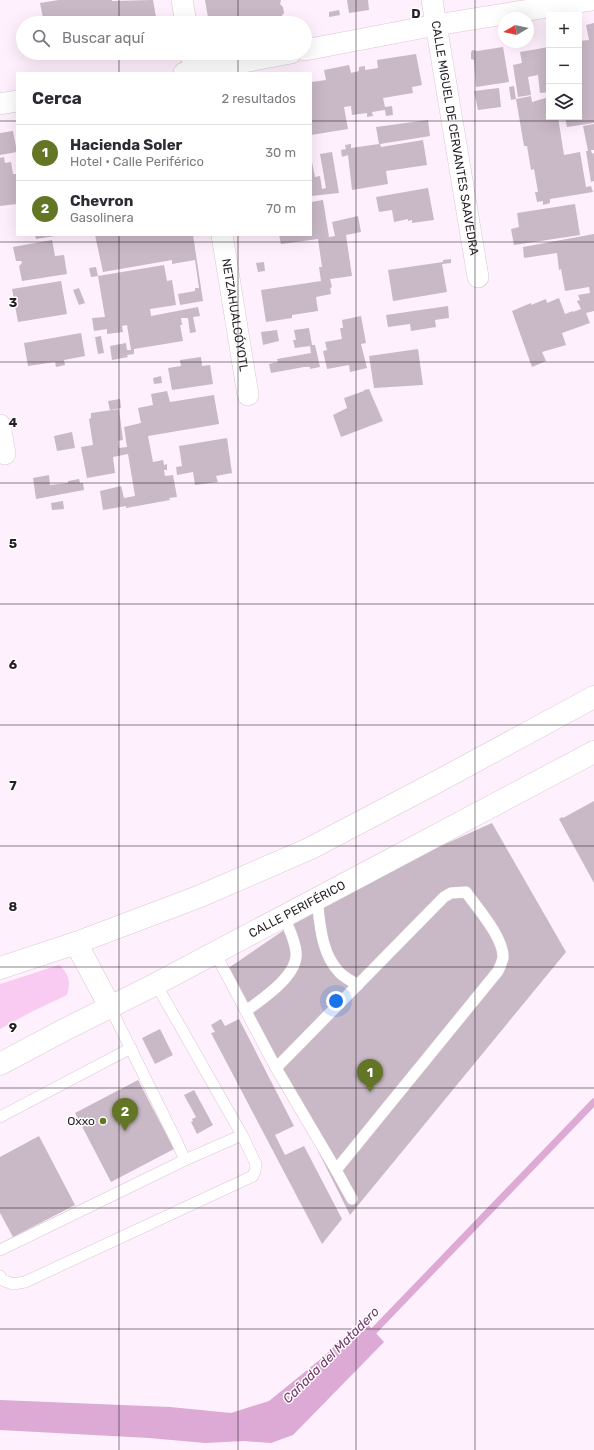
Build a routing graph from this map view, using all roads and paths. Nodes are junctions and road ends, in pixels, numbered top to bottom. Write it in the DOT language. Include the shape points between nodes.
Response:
graph roads {
  1 [pos="182,0"];
  2 [pos="432,0"];
  3 [pos="592,0"];
  4 [pos="185,16"];
  5 [pos="436,26"];
  6 [pos="312,49"];
  7 [pos="244,60"];
  8 [pos="191,68"];
  9 [pos="16,101"];
  10 [pos="0,104"];
  11 [pos="222,236"];
  12 [pos="478,277"];
  13 [pos="248,395"];
  14 [pos="0,425"];
  15 [pos="5,454"];
  16 [pos="594,696"];
  17 [pos="594,752"];
  18 [pos="317,899"];
  19 [pos="284,916"];
  20 [pos="76,943"];
  21 [pos="215,952"];
  22 [pos="0,968"];
  23 [pos="156,984"];
  24 [pos="358,986"];
  25 [pos="110,1008"];
  26 [pos="246,1011"];
  27 [pos="131,1048"];
  28 [pos="0,1064"];
  29 [pos="276,1068"];
  30 [pos="0,1118"];
  31 [pos="242,1135"];
  32 [pos="185,1160"];
  33 [pos="336,1170"];
  34 [pos="352,1199"];
  35 [pos="0,1250"];
  36 [pos="0,1276"];
  1 -- 4 [label="street"];
  2 -- 5 [label="street, CALLE MIGUEL DE CERVANTES SAAVEDRA"];
  3 -- 5 [label="street"];
  5 -- 6 [label="street"];
  5 -- 12 [label="street, CALLE MIGUEL DE CERVANTES SAAVEDRA"];
  7 -- 8 [label="street"];
  9 -- 10 [label="street"];
  11 -- 13 [label="street, NETZAHUALCÓYOTL"];
  14 -- 15 [label="street"];
  16 -- 20 [label="highway" via="309,849 198,897"];
  17 -- 18 [label="highway, CALLE PERIFÉRICO"];
  18 -- 19 [label="highway, CALLE PERIFÉRICO"];
  18 -- 24 [label="lane" via="322,937 330,959 340,973"];
  19 -- 21 [label="highway, CALLE PERIFÉRICO"];
  19 -- 26 [label="lane" via="296,952 294,963 269,994"];
  20 -- 22 [label="highway"];
  20 -- 25 [label="highway"];
  21 -- 23 [label="highway, CALLE PERIFÉRICO"];
  21 -- 26 [label="lane"];
  23 -- 25 [label="highway, CALLE PERIFÉRICO"];
  23 -- 31 [label="lane"];
  24 -- 29 [label="lane"];
  24 -- 33 [label="lane" via="444,897 451,893 466,892 493,931 501,948 503,959 498,970"];
  25 -- 27 [label="lane"];
  25 -- 28 [label="highway, CALLE PERIFÉRICO"];
  26 -- 29 [label="lane"];
  27 -- 30 [label="lane"];
  27 -- 32 [label="lane"];
  29 -- 33 [label="lane"];
  31 -- 32 [label="lane"];
  31 -- 36 [label="lane" via="256,1164 253,1176 25,1282 13,1284 2,1280"];
  32 -- 35 [label="lane"];
  33 -- 34 [label="lane"];
}
